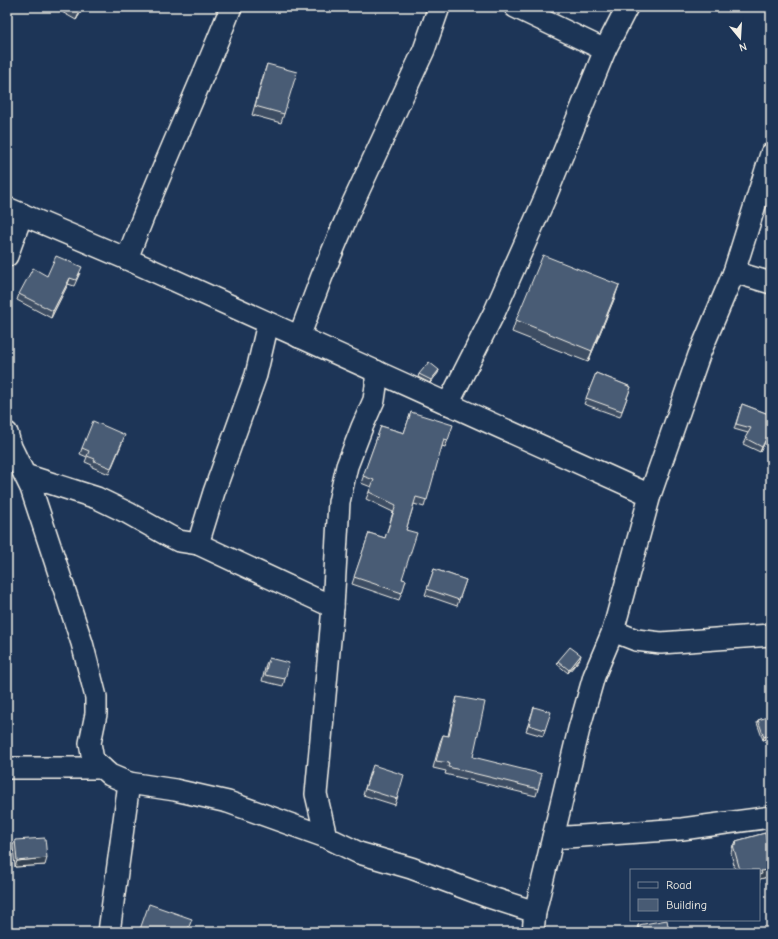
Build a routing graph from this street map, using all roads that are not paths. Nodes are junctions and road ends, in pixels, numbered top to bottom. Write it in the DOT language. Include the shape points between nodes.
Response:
graph roads {
  1 [pos="230,7"];
  2 [pos="439,7"];
  3 [pos="515,7"];
  4 [pos="627,7"];
  5 [pos="605,50"];
  6 [pos="771,154"];
  7 [pos="14,211"];
  8 [pos="7,256"];
  9 [pos="127,260"];
  10 [pos="734,272"];
  11 [pos="771,283"];
  12 [pos="268,323"];
  13 [pos="299,337"];
  14 [pos="376,371"];
  15 [pos="448,404"];
  16 [pos="7,433"];
  17 [pos="25,475"];
  18 [pos="650,495"];
  19 [pos="198,544"];
  20 [pos="333,607"];
  21 [pos="613,630"];
  22 [pos="771,635"];
  23 [pos="636,640"];
  24 [pos="604,650"];
  25 [pos="7,768"];
  26 [pos="102,768"];
  27 [pos="129,783"];
  28 [pos="771,817"];
  29 [pos="326,837"];
  30 [pos="553,838"];
  31 [pos="535,912"];
  32 [pos="109,932"];
  33 [pos="533,932"];
  1 -- 9 [label="street" via="144,212"];
  2 -- 13 [label="street" via="424,50 352,204"];
  3 -- 5 [label="street"];
  4 -- 5 [label="street"];
  5 -- 15 [label="street" via="545,198 495,311"];
  6 -- 10 [label="street"];
  7 -- 8 [label="street"];
  7 -- 9 [label="street"];
  9 -- 12 [label="street"];
  10 -- 11 [label="street"];
  10 -- 18 [label="street" via="699,356"];
  12 -- 13 [label="street"];
  12 -- 19 [label="street" via="256,375"];
  13 -- 14 [label="street"];
  14 -- 15 [label="street"];
  14 -- 20 [label="street" via="374,400 347,466 339,502"];
  15 -- 18 [label="street"];
  16 -- 17 [label="street"];
  17 -- 19 [label="street" via="97,498 169,536"];
  17 -- 26 [label="street" via="82,643 96,697 96,714 90,743 93,760"];
  18 -- 21 [label="street"];
  19 -- 20 [label="street"];
  20 -- 29 [label="street" via="316,794"];
  21 -- 23 [label="street"];
  21 -- 24 [label="street"];
  22 -- 23 [label="street" via="661,643"];
  23 -- 24 [label="street"];
  24 -- 30 [label="street" via="579,729"];
  25 -- 26 [label="street"];
  26 -- 27 [label="street" via="110,775"];
  27 -- 29 [label="street" via="228,802"];
  27 -- 32 [label="street"];
  28 -- 30 [label="street" via="682,829"];
  29 -- 31 [label="street" via="359,853 411,868"];
  30 -- 31 [label="street"];
  31 -- 33 [label="street"];
}
